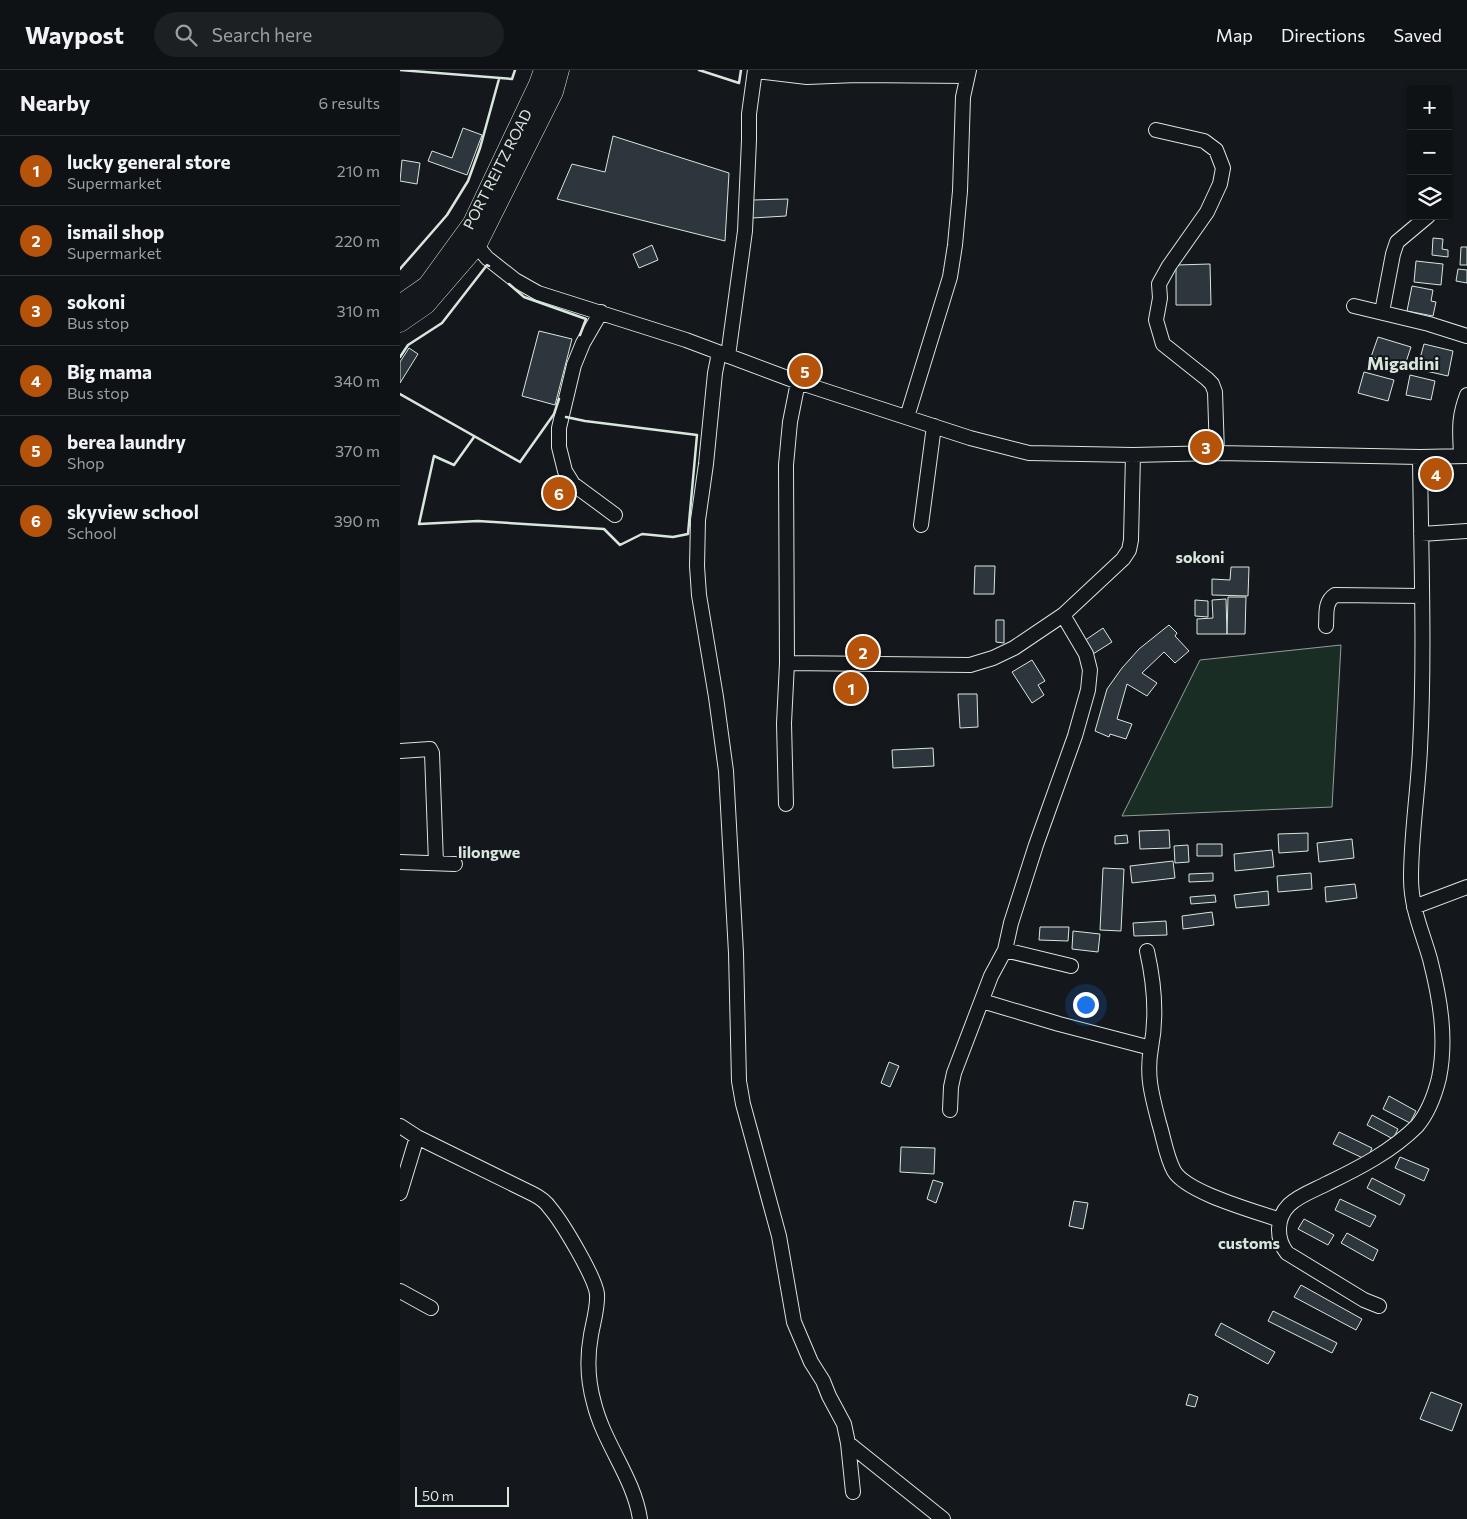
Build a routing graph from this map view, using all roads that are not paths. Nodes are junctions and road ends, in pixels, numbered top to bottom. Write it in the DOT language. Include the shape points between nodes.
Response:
graph roads {
  1 [pos="543,70"];
  2 [pos="560,70"];
  3 [pos="755,70"];
  4 [pos="968,73"];
  5 [pos="1156,130"];
  6 [pos="1423,220"];
  7 [pos="477,246"];
  8 [pos="400,304"];
  9 [pos="1354,306"];
  10 [pos="601,312"];
  11 [pos="1382,312"];
  12 [pos="400,323"];
  13 [pos="1467,336"];
  14 [pos="724,355"];
  15 [pos="798,382"];
  16 [pos="1467,395"];
  17 [pos="907,416"];
  18 [pos="934,426"];
  19 [pos="1217,453"];
  20 [pos="1133,455"];
  21 [pos="1464,456"];
  22 [pos="1420,457"];
  23 [pos="615,515"];
  24 [pos="921,525"];
  25 [pos="1467,531"];
  26 [pos="1421,534"];
  27 [pos="1422,596"];
  28 [pos="1063,615"];
  29 [pos="1326,626"];
  30 [pos="787,663"];
  31 [pos="400,751"];
  32 [pos="786,804"];
  33 [pos="400,862"];
  34 [pos="436,864"];
  35 [pos="455,864"];
  36 [pos="1467,887"];
  37 [pos="1414,907"];
  38 [pos="1004,950"];
  39 [pos="1147,952"];
  40 [pos="1071,966"];
  41 [pos="982,1001"];
  42 [pos="1151,1048"];
  43 [pos="950,1110"];
  44 [pos="400,1126"];
  45 [pos="417,1136"];
  46 [pos="400,1193"];
  47 [pos="1280,1220"];
  48 [pos="400,1291"];
  49 [pos="1379,1306"];
  50 [pos="431,1308"];
  51 [pos="848,1443"];
  52 [pos="853,1492"];
  53 [pos="640,1519"];
  54 [pos="943,1519"];
  1 -- 8 [label="main road, PORT REITZ ROAD" via="472,223 427,285"];
  2 -- 7 [label="main road" via="554,92"];
  3 -- 4 [label="street" via="807,77"];
  3 -- 14 [label="street" via="749,114 745,231"];
  4 -- 17 [label="street" via="963,97 960,191 950,278"];
  5 -- 19 [label="street" via="1204,141 1216,150 1223,168 1220,184 1207,212 1159,284 1156,320 1163,344 1212,384"];
  6 -- 11 [label="street" via="1397,242"];
  7 -- 10 [label="street" via="515,280 538,293"];
  7 -- 12 [label="main road" via="426,305"];
  9 -- 11 [label="street"];
  10 -- 14 [label="street"];
  10 -- 23 [label="street" via="574,365 559,428 559,447 565,472 573,484"];
  11 -- 13 [label="street"];
  14 -- 15 [label="street"];
  14 -- 51 [label="street" via="713,383 696,566 726,770 739,1081 779,1236 794,1322 844,1424"];
  15 -- 17 [label="street"];
  15 -- 30 [label="street" via="786,465"];
  16 -- 21 [label="street" via="1459,423"];
  17 -- 18 [label="street"];
  18 -- 20 [label="street" via="1029,453"];
  18 -- 24 [label="street"];
  19 -- 20 [label="street"];
  19 -- 22 [label="street"];
  20 -- 28 [label="street" via="1129,550"];
  21 -- 22 [label="street"];
  22 -- 26 [label="street"];
  25 -- 26 [label="street"];
  26 -- 27 [label="street"];
  27 -- 29 [label="street" via="1334,595 1327,603"];
  27 -- 37 [label="street" via="1420,749 1411,879"];
  28 -- 30 [label="street" via="1014,648 970,665"];
  28 -- 38 [label="street" via="1086,654 1090,670 1088,690"];
  30 -- 32 [label="street" via="784,723"];
  31 -- 34 [label="street" via="432,750"];
  33 -- 34 [label="street"];
  34 -- 35 [label="street"];
  36 -- 37 [label="street"];
  37 -- 47 [label="street" via="1442,1013 1439,1077 1432,1100 1418,1125 1392,1146 1361,1167 1300,1197 1288,1206"];
  38 -- 40 [label="street"];
  38 -- 41 [label="street"];
  39 -- 42 [label="street" via="1153,988"];
  41 -- 42 [label="street"];
  41 -- 43 [label="street" via="954,1073"];
  42 -- 47 [label="street" via="1148,1081 1175,1172 1194,1188"];
  44 -- 45 [label="street"];
  45 -- 46 [label="street"];
  45 -- 53 [label="street" via="541,1198 571,1240 588,1270 597,1295 589,1347 593,1402 631,1486"];
  47 -- 49 [label="street" via="1278,1230 1287,1253"];
  48 -- 50 [label="street"];
  51 -- 52 [label="street"];
  51 -- 54 [label="street"];
}
